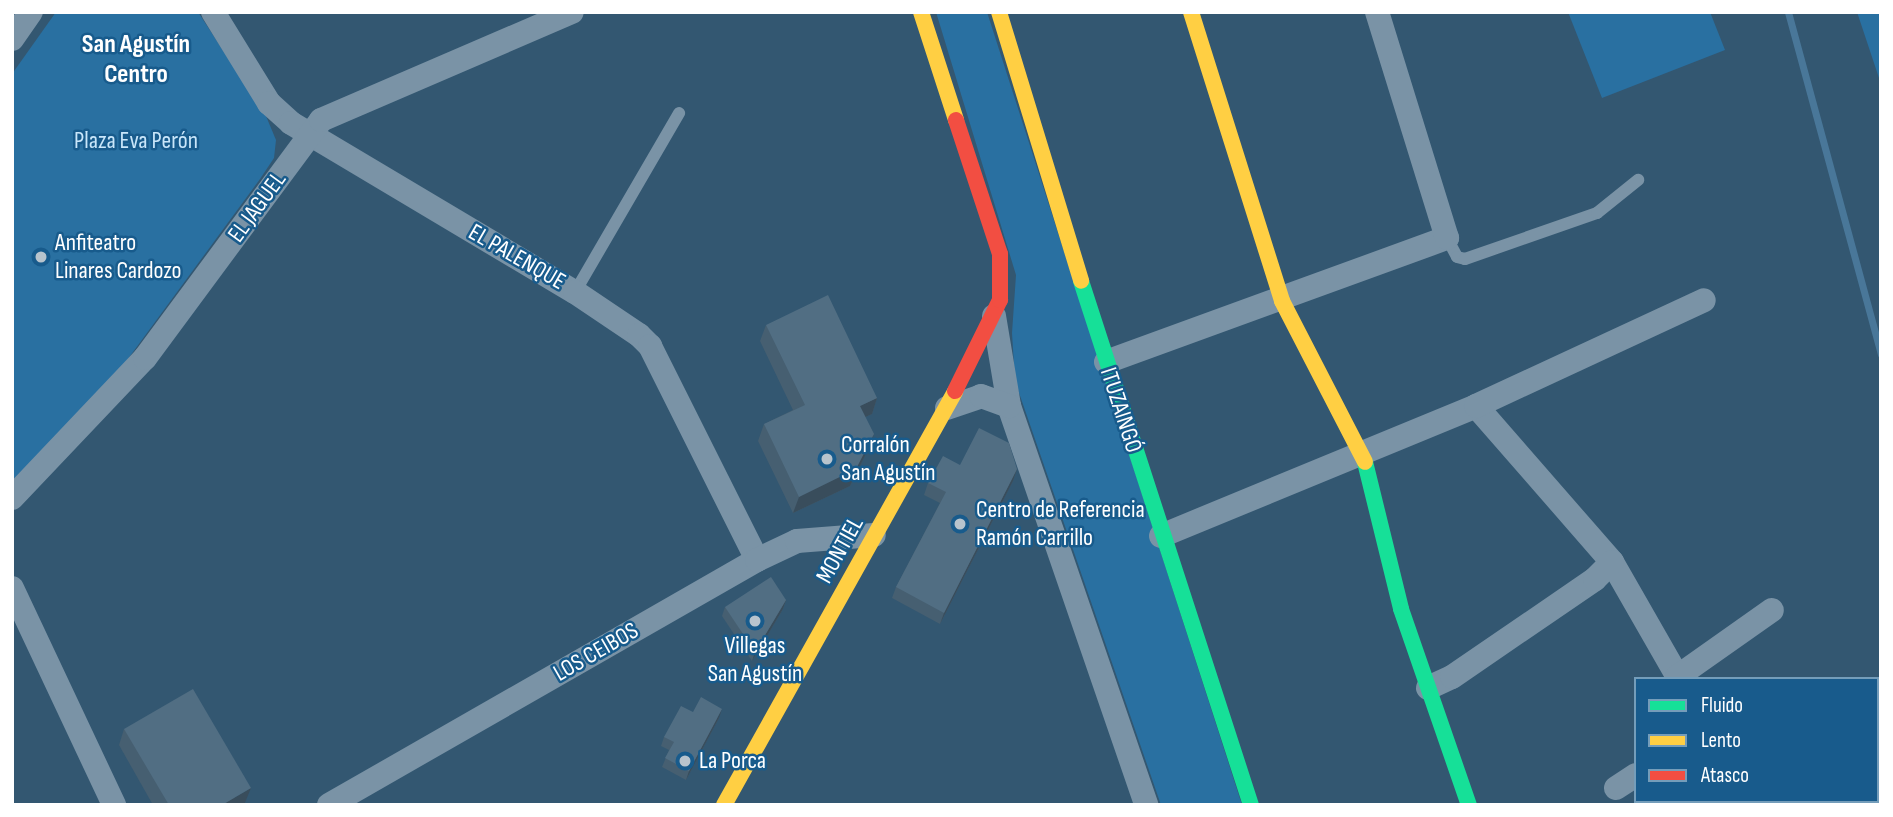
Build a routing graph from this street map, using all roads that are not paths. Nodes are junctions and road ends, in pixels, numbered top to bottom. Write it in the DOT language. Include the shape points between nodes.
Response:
graph roads {
  1 [pos="31,12"];
  2 [pos="213,12"];
  3 [pos="572,12"];
  4 [pos="921,12"];
  5 [pos="999,12"];
  6 [pos="1191,12"];
  7 [pos="1377,12"];
  8 [pos="12,39"];
  9 [pos="679,113"];
  10 [pos="308,135"];
  11 [pos="1638,180"];
  12 [pos="1447,238"];
  13 [pos="575,292"];
  14 [pos="1704,300"];
  15 [pos="1282,301"];
  16 [pos="994,316"];
  17 [pos="1106,362"];
  18 [pos="1009,406"];
  19 [pos="1476,406"];
  20 [pos="947,408"];
  21 [pos="1362,452"];
  22 [pos="12,498"];
  23 [pos="874,535"];
  24 [pos="1161,536"];
  25 [pos="757,560"];
  26 [pos="1612,562"];
  27 [pos="12,588"];
  28 [pos="1772,610"];
  29 [pos="1677,677"];
  30 [pos="1679,677"];
  31 [pos="1428,688"];
  32 [pos="114,805"];
  33 [pos="328,805"];
  34 [pos="724,805"];
  35 [pos="1146,805"];
  36 [pos="1251,805"];
  37 [pos="1469,805"];
  1 -- 8 [label="street"];
  2 -- 10 [label="street, EL PALENQUE" via="270,103"];
  3 -- 10 [label="street, EL JAGUEL" via="340,111 321,120"];
  4 -- 16 [label="street" via="1000,254 1003,288"];
  5 -- 17 [label="street, ITUZAINGÓ"];
  6 -- 15 [label="street"];
  7 -- 12 [label="street"];
  9 -- 13 [label="lane"];
  10 -- 13 [label="street, EL PALENQUE"];
  10 -- 22 [label="street, EL JAGUEL" via="145,358"];
  11 -- 12 [label="lane" via="1597,213 1465,259 1457,257"];
  12 -- 15 [label="street"];
  13 -- 25 [label="street, EL PALENQUE" via="650,346"];
  14 -- 19 [label="street"];
  15 -- 17 [label="street"];
  15 -- 21 [label="street"];
  16 -- 18 [label="street"];
  16 -- 20 [label="street, MONTIEL"];
  17 -- 24 [label="street, ITUZAINGÓ"];
  18 -- 20 [label="street" via="981,396"];
  18 -- 35 [label="street"];
  19 -- 21 [label="street"];
  19 -- 26 [label="street"];
  20 -- 23 [label="street, MONTIEL"];
  21 -- 24 [label="street"];
  21 -- 31 [label="street" via="1401,609"];
  23 -- 25 [label="street, LOS CEIBOS" via="797,541"];
  23 -- 34 [label="street, MONTIEL"];
  24 -- 36 [label="street, ITUZAINGÓ"];
  25 -- 33 [label="street, LOS CEIBOS"];
  26 -- 29 [label="street"];
  26 -- 31 [label="street" via="1595,579"];
  27 -- 32 [label="street"];
  28 -- 30 [label="street"];
  31 -- 37 [label="street"];
}
